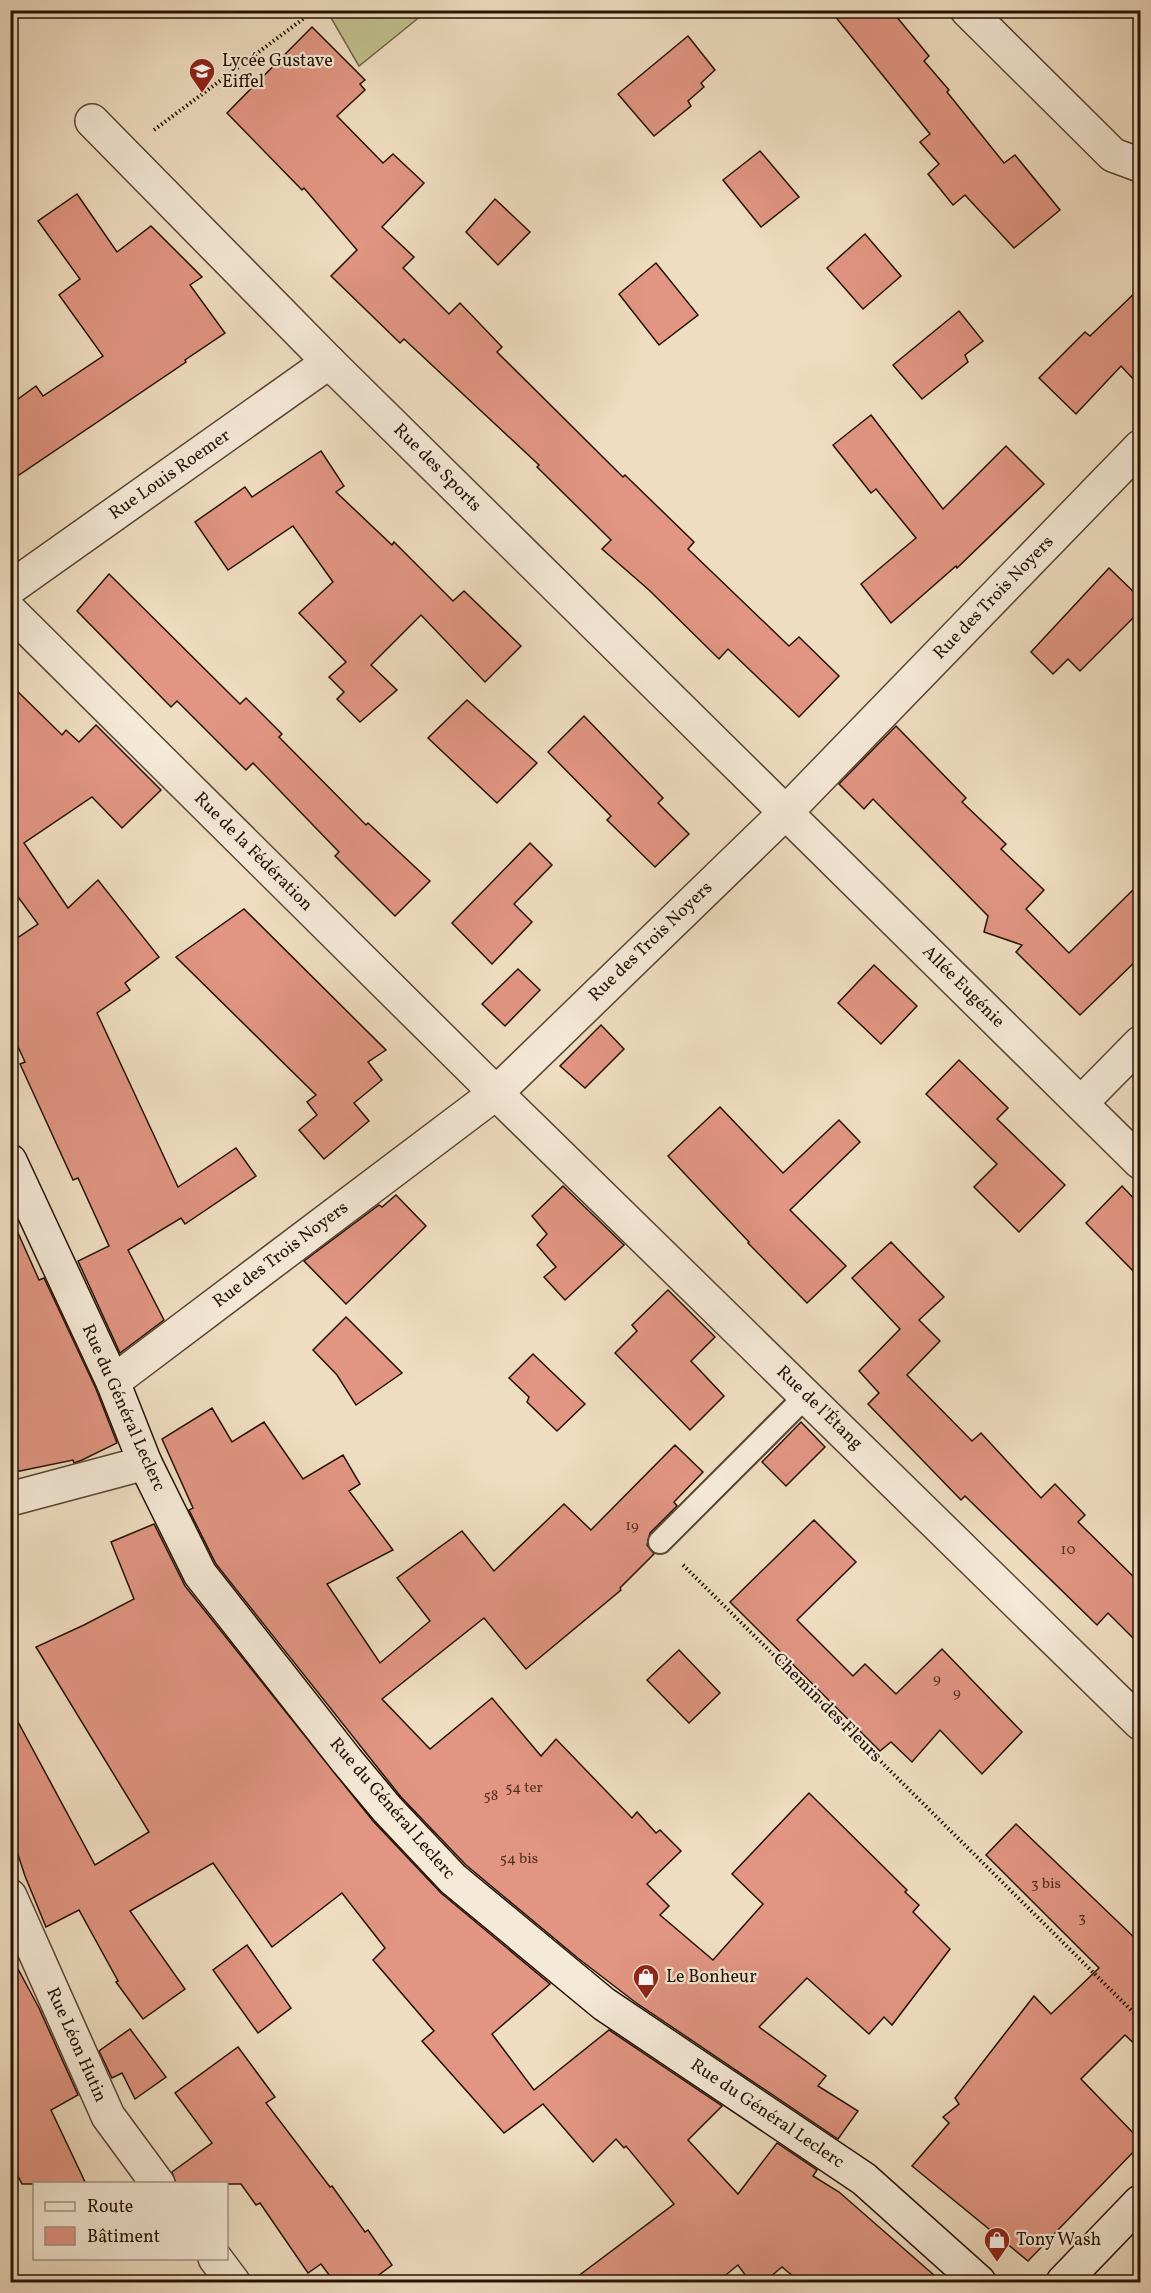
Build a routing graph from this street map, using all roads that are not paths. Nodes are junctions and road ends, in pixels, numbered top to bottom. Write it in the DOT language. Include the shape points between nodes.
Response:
graph roads {
  1 [pos="967,10"];
  2 [pos="92,121"];
  3 [pos="1140,165"];
  4 [pos="329,362"];
  5 [pos="1140,447"];
  6 [pos="10,588"];
  7 [pos="10,611"];
  8 [pos="786,812"];
  9 [pos="1140,1043"];
  10 [pos="496,1093"];
  11 [pos="1081,1103"];
  12 [pos="10,1161"];
  13 [pos="1140,1162"];
  14 [pos="113,1382"];
  15 [pos="806,1396"];
  16 [pos="145,1463"];
  17 [pos="10,1499"];
  18 [pos="660,1542"];
  19 [pos="1140,1723"];
  20 [pos="10,1896"];
  21 [pos="157,2182"];
  22 [pos="1140,2202"];
  23 [pos="215,2260"];
  24 [pos="232,2283"];
  25 [pos="979,2283"];
  26 [pos="1063,2283"];
  1 -- 3 [label="street" via="1113,155"];
  2 -- 4 [label="street, Rue des Sports"];
  4 -- 6 [label="street, Rue Louis Roemer"];
  4 -- 8 [label="street, Rue des Sports"];
  5 -- 8 [label="street, Rue des Trois Noyers"];
  7 -- 10 [label="street, Rue de la Fédération"];
  8 -- 10 [label="street, Rue des Trois Noyers"];
  8 -- 11 [label="street, Allée Eugénie"];
  9 -- 11 [label="street"];
  10 -- 14 [label="street, Rue des Trois Noyers"];
  10 -- 15 [label="street, Rue de l'Étang"];
  11 -- 13 [label="street, Allée Eugénie"];
  12 -- 14 [label="street, Rue du Général Leclerc"];
  14 -- 16 [label="street, Rue du Général Leclerc"];
  15 -- 18 [label="lane"];
  15 -- 19 [label="street, Rue de l'Étang"];
  16 -- 17 [label="street"];
  16 -- 25 [label="street, Rue du Général Leclerc" via="200,1574 347,1761 453,1879 633,2026 864,2179"];
  20 -- 21 [label="street, Rue Léon Hutin" via="108,2116"];
  22 -- 26 [label="street"];
  23 -- 24 [label="street"];
}
